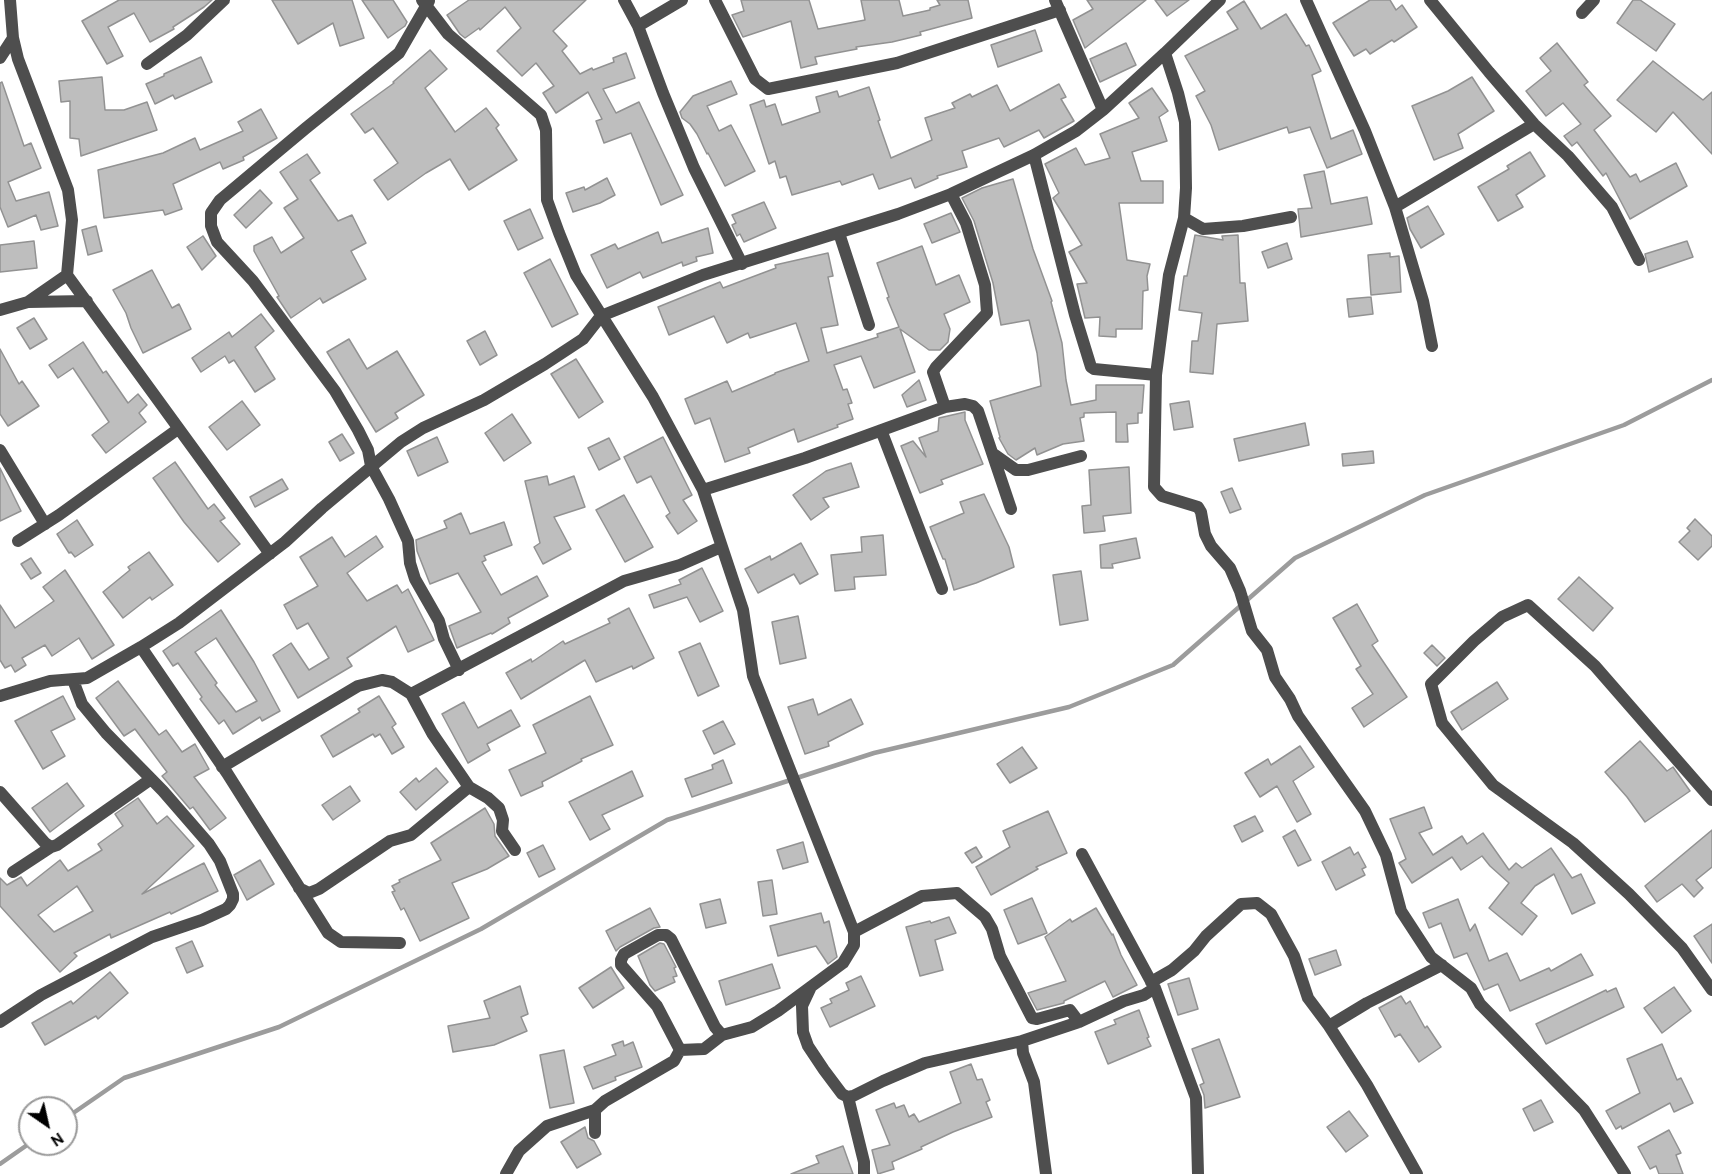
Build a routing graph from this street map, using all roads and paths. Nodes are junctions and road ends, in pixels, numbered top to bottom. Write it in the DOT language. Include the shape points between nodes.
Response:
graph roads {
  1 [pos="10,0"];
  2 [pos="224,0"];
  3 [pos="624,0"];
  4 [pos="682,0"];
  5 [pos="715,0"];
  6 [pos="1220,0"];
  7 [pos="1306,0"];
  8 [pos="1430,0"];
  9 [pos="1594,0"];
  10 [pos="425,2"];
  11 [pos="1057,5"];
  12 [pos="1582,13"];
  13 [pos="638,26"];
  14 [pos="13,39"];
  15 [pos="1165,53"];
  16 [pos="0,58"];
  17 [pos="147,63"];
  18 [pos="1102,110"];
  19 [pos="1534,124"];
  20 [pos="1034,155"];
  21 [pos="951,194"];
  22 [pos="1395,207"];
  23 [pos="1291,217"];
  24 [pos="1184,218"];
  25 [pos="839,233"];
  26 [pos="1640,260"];
  27 [pos="741,264"];
  28 [pos="67,275"];
  29 [pos="87,301"];
  30 [pos="28,302"];
  31 [pos="0,310"];
  32 [pos="601,316"];
  33 [pos="869,325"];
  34 [pos="1432,346"];
  35 [pos="1155,375"];
  36 [pos="945,407"];
  37 [pos="178,429"];
  38 [pos="881,430"];
  39 [pos="0,450"];
  40 [pos="992,453"];
  41 [pos="1081,456"];
  42 [pos="371,466"];
  43 [pos="703,490"];
  44 [pos="1011,509"];
  45 [pos="45,524"];
  46 [pos="18,541"];
  47 [pos="721,546"];
  48 [pos="270,554"];
  49 [pos="942,589"];
  50 [pos="141,647"];
  51 [pos="459,670"];
  52 [pos="73,680"];
  53 [pos="411,694"];
  54 [pos="0,696"];
  55 [pos="222,767"];
  56 [pos="151,779"];
  57 [pos="469,787"];
  58 [pos="0,792"];
  59 [pos="1712,800"];
  60 [pos="51,847"];
  61 [pos="514,850"];
  62 [pos="1082,854"];
  63 [pos="13,872"];
  64 [pos="299,888"];
  65 [pos="854,932"];
  66 [pos="400,943"];
  67 [pos="1442,965"];
  68 [pos="1153,985"];
  69 [pos="810,988"];
  70 [pos="1712,990"];
  71 [pos="0,1022"];
  72 [pos="1079,1022"];
  73 [pos="1329,1026"];
  74 [pos="722,1035"];
  75 [pos="1022,1041"];
  76 [pos="680,1050"];
  77 [pos="848,1097"];
  78 [pos="595,1110"];
  79 [pos="596,1133"];
  80 [pos="506,1174"];
  81 [pos="864,1174"];
  82 [pos="1046,1174"];
  83 [pos="1198,1174"];
  84 [pos="1417,1174"];
  85 [pos="1625,1174"];
  1 -- 14 [label="street"];
  2 -- 17 [label="street" via="187,35"];
  3 -- 13 [label="street"];
  4 -- 13 [label="street"];
  5 -- 11 [label="street" via="754,79 768,89 897,63"];
  6 -- 15 [label="street"];
  7 -- 22 [label="street"];
  8 -- 19 [label="street"];
  9 -- 12 [label="street"];
  10 -- 32 [label="street" via="448,34 542,115 546,130 547,200 576,275"];
  10 -- 42 [label="street" via="399,52 220,200 211,213 217,242 253,281 334,391 368,450"];
  11 -- 18 [label="street"];
  13 -- 27 [label="street" via="694,168"];
  14 -- 16 [label="street"];
  14 -- 28 [label="street" via="68,190 72,220"];
  15 -- 18 [label="street"];
  15 -- 24 [label="street" via="1185,122"];
  18 -- 20 [label="street" via="1076,131"];
  19 -- 22 [label="street"];
  19 -- 26 [label="street" via="1612,207"];
  20 -- 21 [label="street"];
  20 -- 35 [label="street" via="1091,367"];
  21 -- 25 [label="street"];
  21 -- 36 [label="street" via="966,223 985,285 987,313 933,372"];
  22 -- 34 [label="street"];
  23 -- 24 [label="street" via="1203,229"];
  24 -- 35 [label="street" via="1169,275"];
  25 -- 27 [label="street"];
  25 -- 33 [label="street"];
  27 -- 32 [label="street"];
  28 -- 29 [label="street"];
  28 -- 30 [label="street"];
  29 -- 30 [label="street"];
  29 -- 37 [label="street"];
  30 -- 31 [label="street"];
  32 -- 42 [label="street" via="583,339 554,358 484,400 423,428"];
  32 -- 43 [label="street" via="653,397"];
  35 -- 67 [label="street" via="1154,487 1162,496 1198,507 1205,534 1230,568 1252,631 1267,650 1275,677 1365,811 1386,855 1401,911 1431,957"];
  36 -- 38 [label="street"];
  36 -- 40 [label="street" via="973,406"];
  37 -- 45 [label="street"];
  37 -- 48 [label="street"];
  38 -- 43 [label="street"];
  38 -- 49 [label="street"];
  39 -- 45 [label="street"];
  40 -- 41 [label="street" via="1016,470"];
  40 -- 44 [label="street"];
  42 -- 48 [label="street"];
  42 -- 51 [label="street" via="408,541 415,579 439,621"];
  43 -- 47 [label="street"];
  45 -- 46 [label="street"];
  47 -- 51 [label="street" via="680,566 624,581"];
  47 -- 65 [label="street" via="743,610 753,675"];
  48 -- 50 [label="street"];
  50 -- 52 [label="street" via="87,678"];
  50 -- 55 [label="street"];
  51 -- 53 [label="street"];
  52 -- 54 [label="street" via="50,681"];
  52 -- 56 [label="street" via="82,704"];
  53 -- 55 [label="street" via="382,680 358,686"];
  53 -- 57 [label="street"];
  55 -- 64 [label="street"];
  56 -- 60 [label="street"];
  56 -- 71 [label="street" via="220,861 233,894 230,905 106,960"];
  57 -- 61 [label="street" via="499,808 502,831"];
  57 -- 64 [label="street" via="411,835 390,841 319,889 309,893"];
  58 -- 60 [label="street"];
  59 -- 70 [label="street" via="1595,666 1528,605 1502,617 1431,684 1442,723 1493,785 1573,843 1629,894 1682,948"];
  60 -- 63 [label="street"];
  62 -- 68 [label="street"];
  64 -- 66 [label="street" via="328,933 340,942"];
  65 -- 69 [label="street" via="854,945 843,963"];
  65 -- 72 [label="street" via="922,896 957,893 985,916 1000,956 1032,1018 1070,1010"];
  67 -- 73 [label="street"];
  67 -- 85 [label="street" via="1471,988 1480,1004 1584,1110"];
  68 -- 72 [label="street" via="1144,995"];
  68 -- 73 [label="street" via="1241,904 1257,903 1271,915 1294,956 1308,998"];
  68 -- 83 [label="street" via="1196,1098"];
  69 -- 74 [label="street" via="752,1027"];
  69 -- 77 [label="street" via="802,1006 803,1032 808,1046"];
  72 -- 75 [label="street"];
  73 -- 84 [label="street"];
  74 -- 76 [label="street" via="704,1049"];
  74 -- 76 [label="street" via="671,939 658,934 624,954 621,965 657,1006"];
  75 -- 77 [label="street" via="925,1063"];
  75 -- 82 [label="street" via="1034,1082"];
  76 -- 78 [label="street" via="674,1061"];
  77 -- 81 [label="street"];
  78 -- 79 [label="street"];
  78 -- 80 [label="street" via="546,1126 519,1151"];
}
